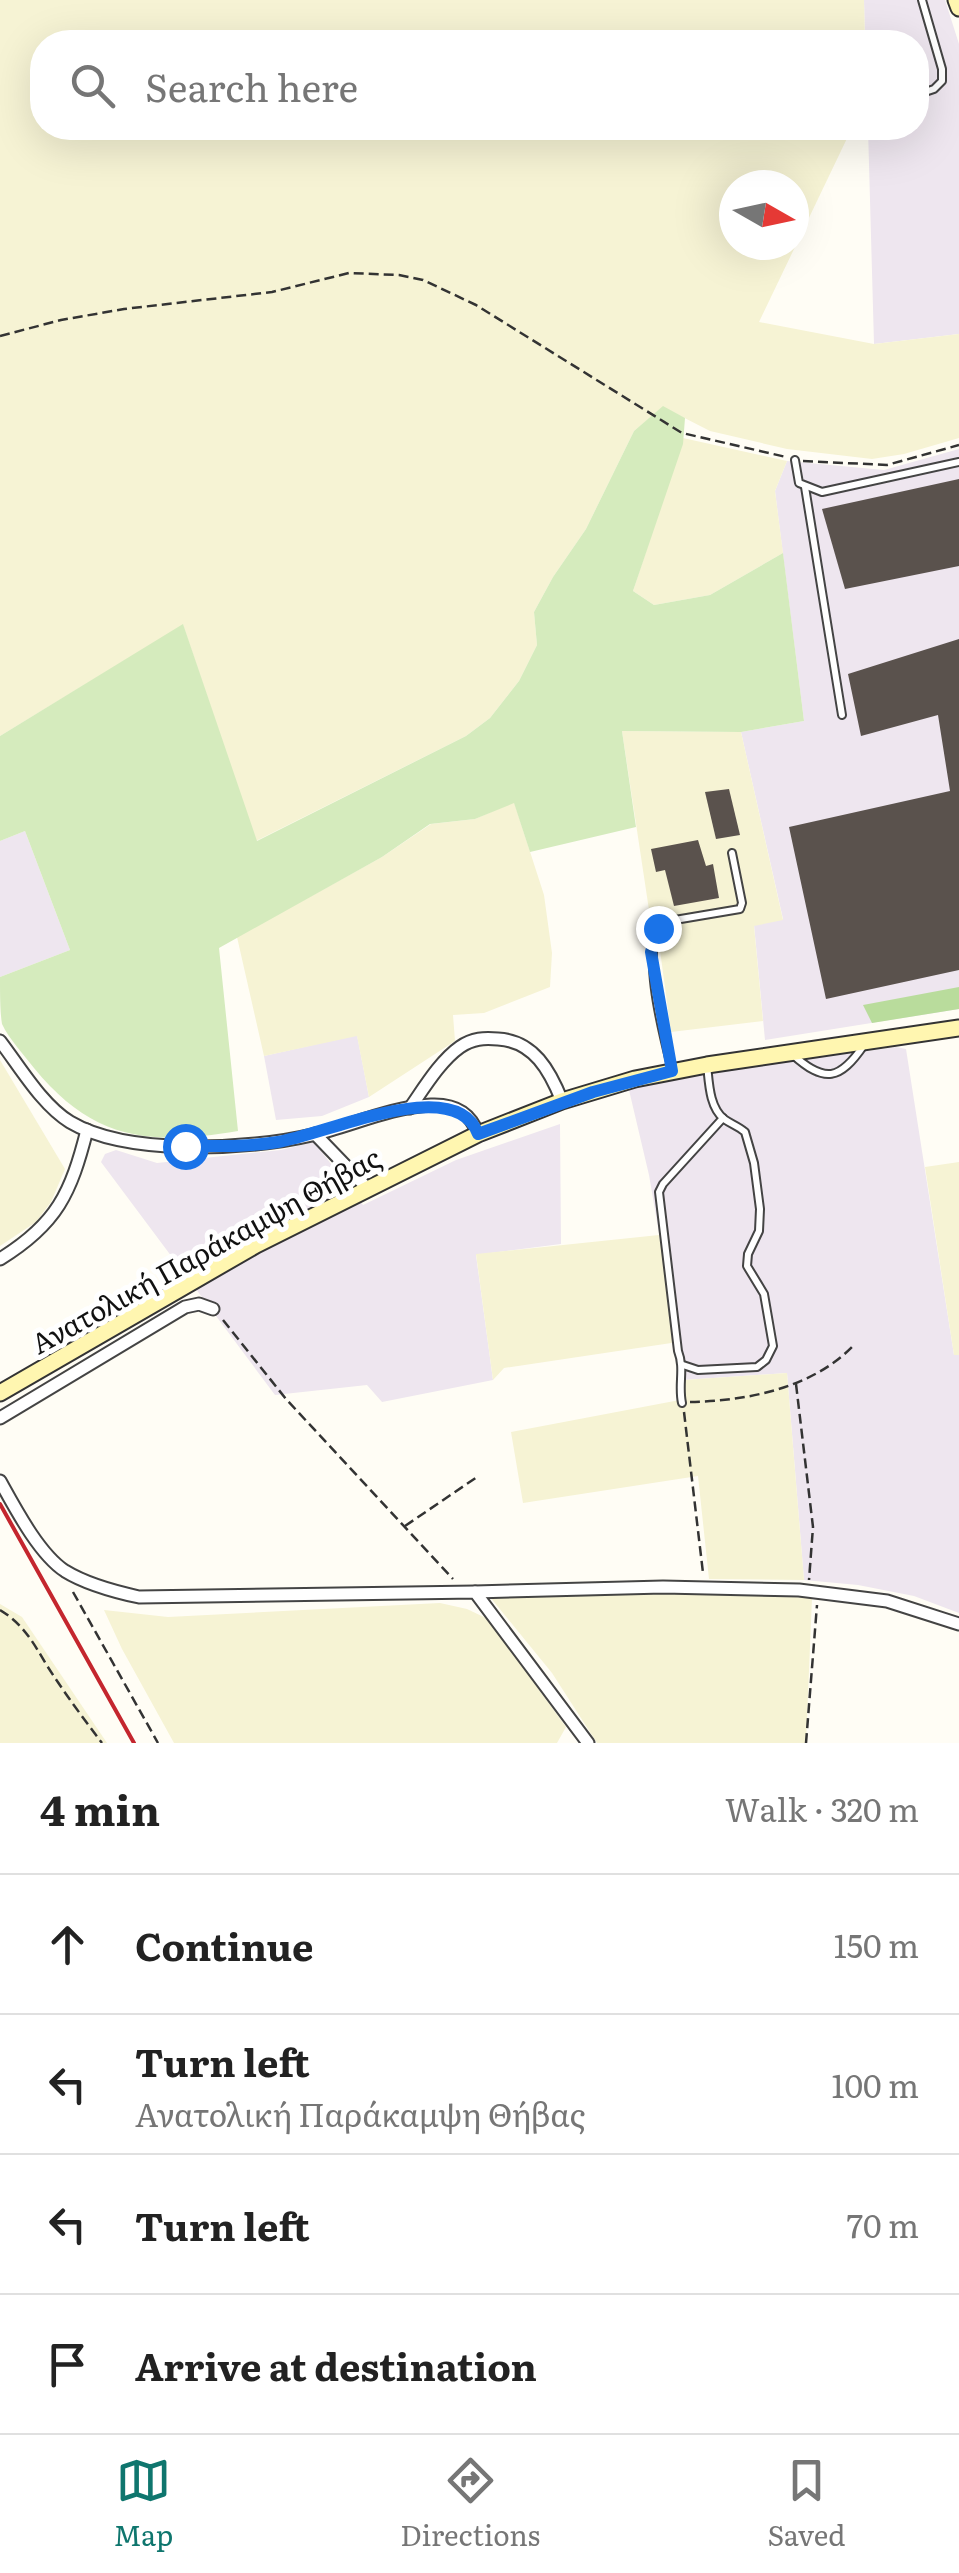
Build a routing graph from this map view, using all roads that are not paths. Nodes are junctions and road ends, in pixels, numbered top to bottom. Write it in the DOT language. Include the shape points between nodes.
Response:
graph roads {
  1 [pos="922,0"];
  2 [pos="956,0"];
  3 [pos="959,8"];
  4 [pos="929,91"];
  5 [pos="795,460"];
  6 [pos="959,462"];
  7 [pos="805,487"];
  8 [pos="842,714"];
  9 [pos="732,853"];
  10 [pos="959,1028"];
  11 [pos="0,1041"];
  12 [pos="866,1042"];
  13 [pos="791,1053"];
  14 [pos="707,1065"];
  15 [pos="672,1071"];
  16 [pos="562,1102"];
  17 [pos="410,1108"];
  18 [pos="724,1118"];
  19 [pos="87,1130"];
  20 [pos="315,1134"];
  21 [pos="478,1134"];
  22 [pos="368,1189"];
  23 [pos="0,1259"];
  24 [pos="213,1309"];
  25 [pos="684,1365"];
  26 [pos="0,1392"];
  27 [pos="682,1402"];
  28 [pos="0,1418"];
  29 [pos="0,1481"];
  30 [pos="470,1591"];
  31 [pos="959,1624"];
  32 [pos="588,1743"];
  1 -- 4 [label="lane" via="942,69 942,81"];
  2 -- 3 [label="main road"];
  5 -- 7 [label="lane"];
  6 -- 7 [label="lane" via="822,492"];
  7 -- 8 [label="lane"];
  9 -- 15 [label="lane" via="740,909 664,922 651,952"];
  10 -- 12 [label="main road, Ανατολική Παράκαμψη Θήβας"];
  11 -- 19 [label="street" via="56,1110"];
  12 -- 13 [label="main road, Ανατολική Παράκαμψη Θήβας"];
  12 -- 13 [label="lane" via="837,1075 822,1074"];
  13 -- 14 [label="main road, Ανατολική Παράκαμψη Θήβας"];
  14 -- 15 [label="main road, Ανατολική Παράκαμψη Θήβας"];
  14 -- 18 [label="lane" via="710,1093"];
  15 -- 16 [label="main road, Ανατολική Παράκαμψη Θήβας"];
  16 -- 17 [label="street" via="531,1051 509,1039 479,1038 458,1048"];
  16 -- 21 [label="main road, Ανατολική Παράκαμψη Θήβας"];
  17 -- 20 [label="street"];
  17 -- 21 [label="street" via="462,1111"];
  18 -- 25 [label="lane" via="660,1192"];
  18 -- 25 [label="lane" via="745,1132 754,1163 760,1209 747,1266 764,1294 773,1346 757,1367"];
  19 -- 20 [label="street" via="185,1146 276,1143"];
  19 -- 23 [label="street" via="62,1204 37,1234"];
  20 -- 22 [label="street"];
  21 -- 22 [label="main road, Ανατολική Παράκαμψη Θήβας"];
  22 -- 26 [label="main road, Ανατολική Παράκαμψη Θήβας" via="178,1288"];
  24 -- 28 [label="street" via="184,1307"];
  25 -- 27 [label="lane"];
  29 -- 30 [label="street" via="64,1570 140,1598"];
  30 -- 31 [label="street" via="813,1592 886,1601"];
  30 -- 32 [label="street"];
}
